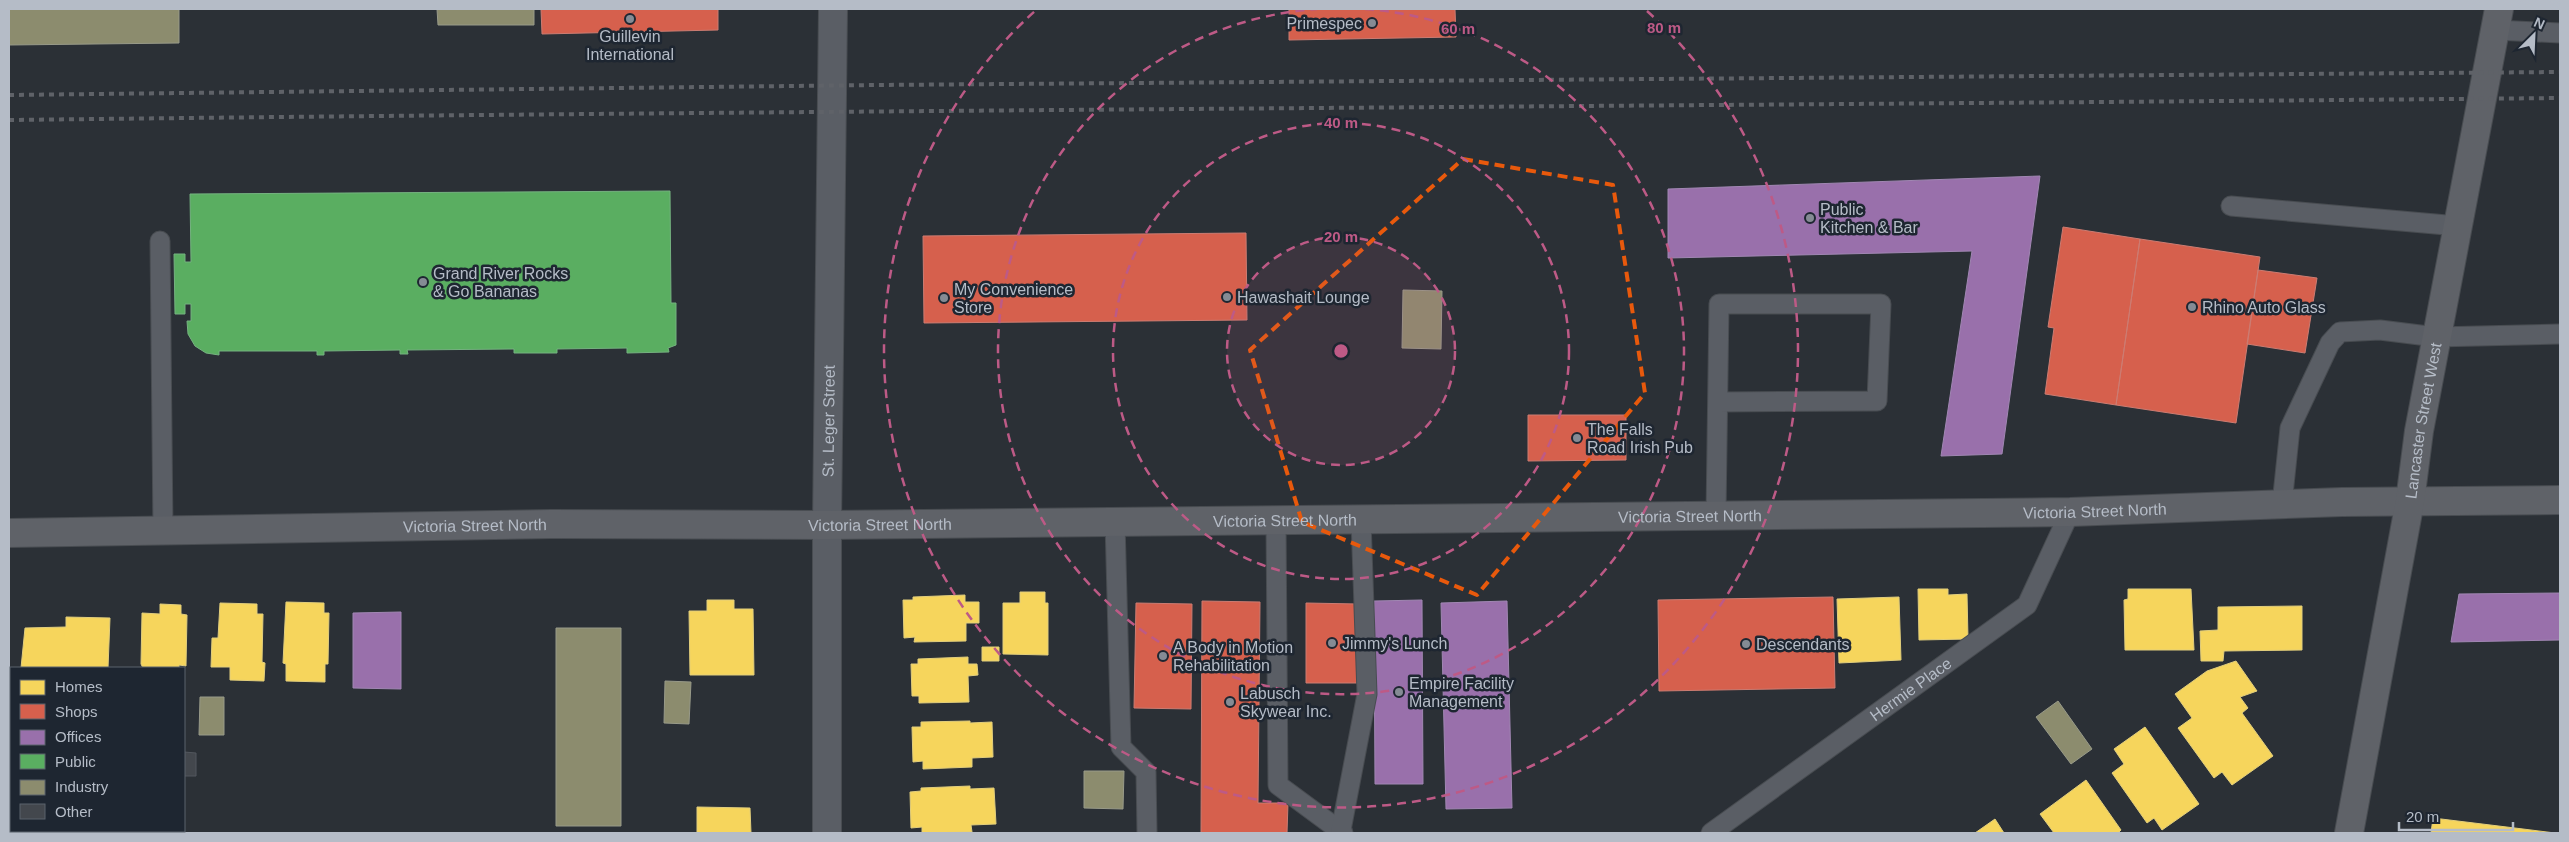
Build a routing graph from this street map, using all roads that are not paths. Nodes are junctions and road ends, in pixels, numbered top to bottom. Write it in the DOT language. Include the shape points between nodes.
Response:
graph roads {
  1 [pos="833,9"];
  2 [pos="2497,19"];
  3 [pos="2560,33"];
  4 [pos="2230,206"];
  5 [pos="2458,226"];
  6 [pos="160,241"];
  7 [pos="2560,334"];
  8 [pos="2436,336"];
  9 [pos="1718,402"];
  10 [pos="2560,500"];
  11 [pos="2410,501"];
  12 [pos="2282,504"];
  13 [pos="2070,512"];
  14 [pos="1716,515"];
  15 [pos="1276,520"];
  16 [pos="1361,520"];
  17 [pos="1115,522"];
  18 [pos="827,525"];
  19 [pos="163,532"];
  20 [pos="9,533"];
  21 [pos="1342,832"];
  22 [pos="827,833"];
  23 [pos="1148,833"];
  24 [pos="1711,833"];
  25 [pos="2349,833"];
  1 -- 18 [label="street, St. Leger Street"];
  2 -- 3 [label="lane"];
  2 -- 5 [label="main road, Lancaster Street West"];
  4 -- 5 [label="lane"];
  5 -- 8 [label="main road, Lancaster Street West"];
  6 -- 19 [label="lane"];
  7 -- 8 [label="lane"];
  8 -- 11 [label="main road, Lancaster Street West"];
  8 -- 12 [label="lane" via="2380,330 2340,332 2330,343 2290,428"];
  9 -- 9 [label="lane" via="1719,304 1880,304 1877,401"];
  9 -- 14 [label="lane"];
  10 -- 11 [label="main road, Victoria Street North"];
  11 -- 12 [label="main road, Victoria Street North"];
  11 -- 25 [label="main road, Lancaster Street West"];
  12 -- 13 [label="main road, Victoria Street North"];
  13 -- 14 [label="main road, Victoria Street North"];
  13 -- 24 [label="lane, Hermie Place" via="2027,605"];
  14 -- 16 [label="main road, Victoria Street North"];
  15 -- 16 [label="main road, Victoria Street North"];
  15 -- 17 [label="main road, Victoria Street North"];
  15 -- 21 [label="lane" via="1278,785"];
  16 -- 21 [label="lane" via="1368,694"];
  17 -- 18 [label="main road, Victoria Street North"];
  17 -- 23 [label="lane" via="1121,747 1146,772"];
  18 -- 19 [label="main road, Victoria Street North" via="551,524"];
  18 -- 22 [label="street, St. Leger Street"];
  19 -- 20 [label="main road, Victoria Street North"];
}
